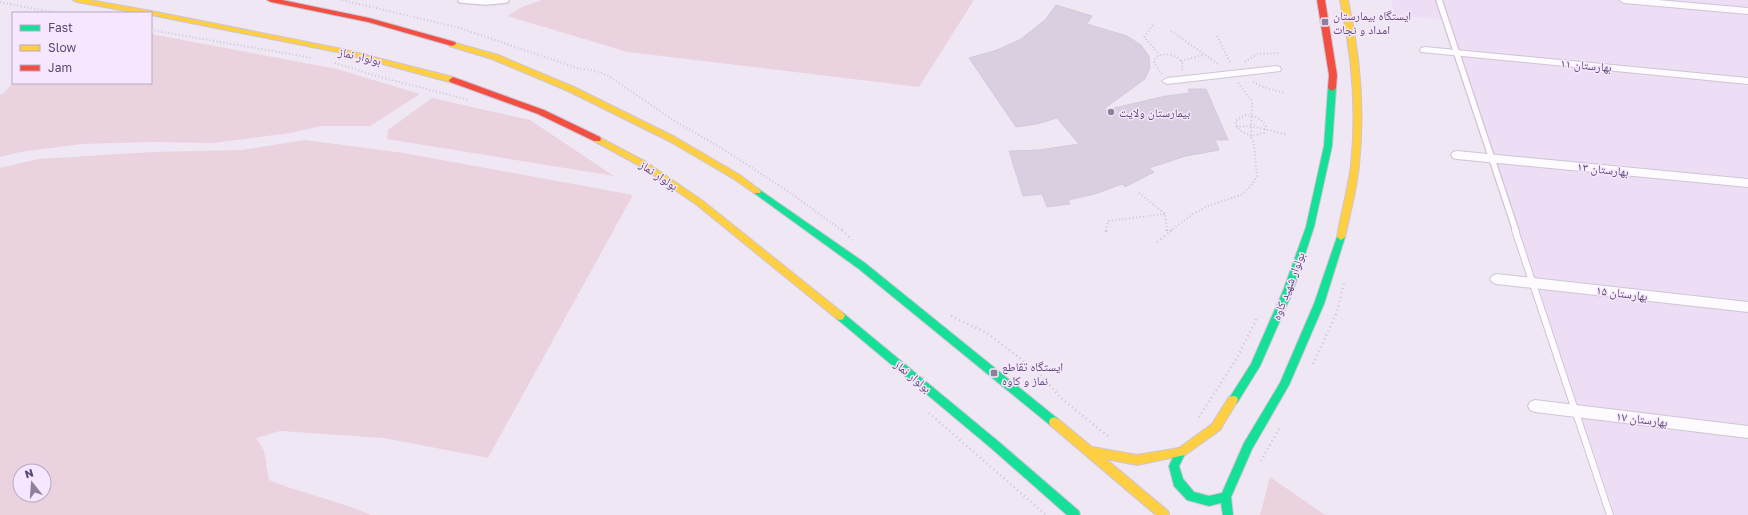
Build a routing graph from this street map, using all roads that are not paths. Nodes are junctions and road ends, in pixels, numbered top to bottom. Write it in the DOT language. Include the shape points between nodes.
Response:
graph roads {
  1 [pos="77,0"];
  2 [pos="89,0"];
  3 [pos="271,0"];
  4 [pos="462,0"];
  5 [pos="506,0"];
  6 [pos="1321,0"];
  7 [pos="1344,0"];
  8 [pos="1439,0"];
  9 [pos="1624,0"];
  10 [pos="110,5"];
  11 [pos="1748,11"];
  12 [pos="146,12"];
  13 [pos="152,13"];
  14 [pos="1425,50"];
  15 [pos="1457,53"];
  16 [pos="1276,69"];
  17 [pos="1167,81"];
  18 [pos="1748,81"];
  19 [pos="1457,155"];
  20 [pos="1492,157"];
  21 [pos="1748,183"];
  22 [pos="1496,279"];
  23 [pos="1533,283"];
  24 [pos="1748,307"];
  25 [pos="1535,406"];
  26 [pos="1576,410"];
  27 [pos="1748,432"];
  28 [pos="1091,452"];
  29 [pos="1181,452"];
  30 [pos="1226,497"];
  31 [pos="1075,515"];
  32 [pos="1164,515"];
  33 [pos="1228,515"];
  34 [pos="1610,515"];
  1 -- 10 [label="main road, بولوار نماز"];
  2 -- 10 [label="main road"];
  3 -- 28 [label="main road" via="369,20 495,57 571,89 672,139 737,177 862,266"];
  4 -- 5 [label="lane"];
  6 -- 29 [label="main road, بولوار شهید کاوه" via="1333,75 1332,104 1328,146 1310,227 1288,291 1255,366 1216,427"];
  7 -- 30 [label="main road" via="1350,25 1359,108 1356,157 1341,237 1319,304 1290,372 1248,446"];
  8 -- 15 [label="lane"];
  9 -- 11 [label="street"];
  10 -- 12 [label="main road, بولوار نماز"];
  13 -- 31 [label="main road, بولوار نماز" via="342,51 465,82 541,112 592,136 630,157 700,203 995,444"];
  14 -- 15 [label="street, بهارستان ۱۱"];
  15 -- 18 [label="street, بهارستان ۱۱"];
  15 -- 20 [label="lane"];
  16 -- 17 [label="street"];
  19 -- 20 [label="street, بهارستان ۱۳"];
  20 -- 21 [label="street, بهارستان ۱۳"];
  20 -- 23 [label="lane"];
  22 -- 23 [label="street, بهارستان ۱۵"];
  23 -- 24 [label="street, بهارستان ۱۵"];
  23 -- 26 [label="lane"];
  25 -- 26 [label="street, بهارستان ۱۷"];
  26 -- 27 [label="street, بهارستان ۱۷"];
  26 -- 34 [label="lane"];
  28 -- 29 [label="main road, بولوار شهید کاوه" via="1137,460"];
  28 -- 32 [label="main road"];
  29 -- 30 [label="main road" via="1174,466 1178,482 1191,496 1209,501"];
  30 -- 33 [label="main road"];
}
